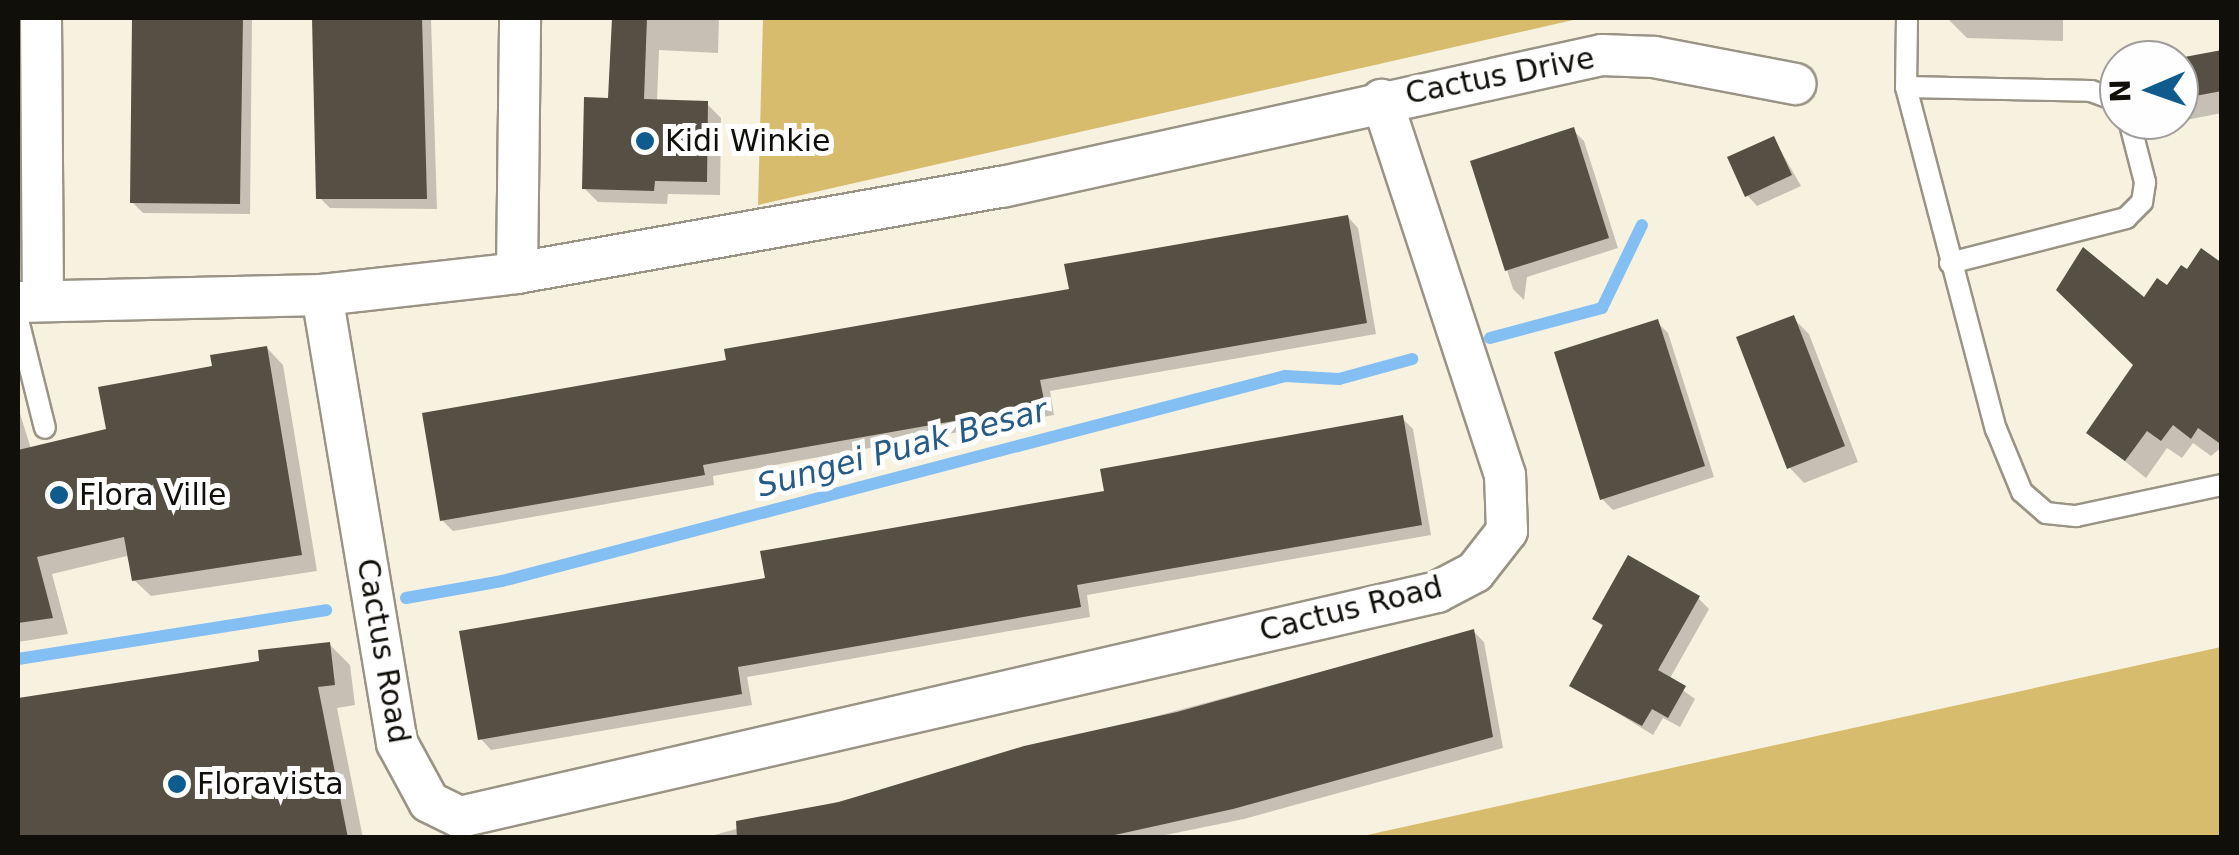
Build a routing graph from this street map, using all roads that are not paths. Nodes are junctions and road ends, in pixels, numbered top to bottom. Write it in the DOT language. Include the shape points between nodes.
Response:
graph roads {
  1 [pos="41,18"];
  2 [pos="520,18"];
  3 [pos="1907,18"];
  4 [pos="1795,84"];
  5 [pos="1906,87"];
  6 [pos="2099,94"];
  7 [pos="1382,100"];
  8 [pos="2135,140"];
  9 [pos="1950,263"];
  10 [pos="517,273"];
  11 [pos="322,296"];
  12 [pos="26,308"];
  13 [pos="45,428"];
  14 [pos="2222,485"];
  1 -- 12 [label="street"];
  2 -- 10 [label="street"];
  3 -- 5 [label="lane"];
  4 -- 7 [label="street, Cactus Drive" via="1654,57 1602,55"];
  5 -- 6 [label="lane"];
  5 -- 9 [label="lane"];
  7 -- 10 [label="street" via="1002,187"];
  7 -- 11 [label="street, Cactus Road" via="1504,476 1506,531 1475,572 1438,592 460,817 428,802 396,743"];
  8 -- 9 [label="lane" via="2145,182 2142,202 2126,218"];
  9 -- 14 [label="lane" via="1996,429 2022,492 2046,513 2076,516"];
  10 -- 11 [label="street"];
  11 -- 12 [label="street"];
  12 -- 13 [label="lane"];
}
